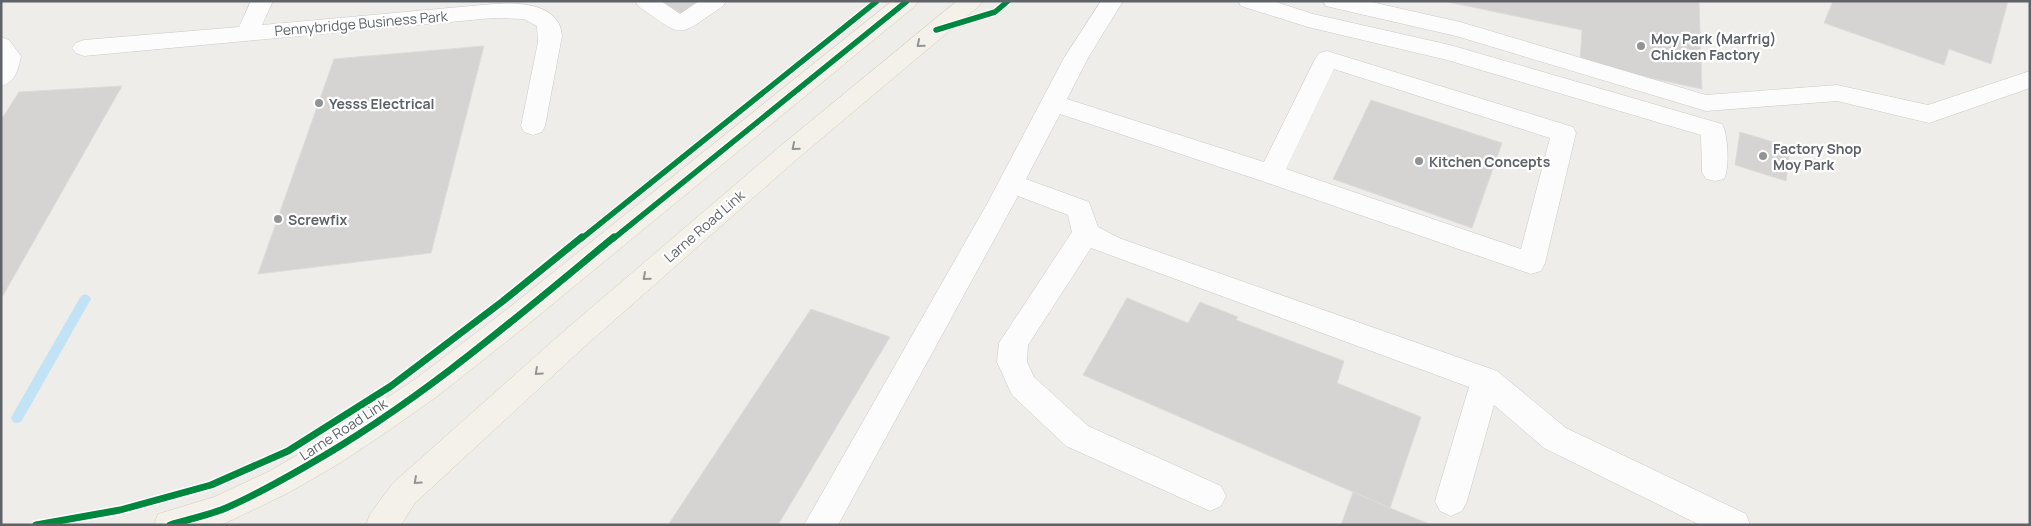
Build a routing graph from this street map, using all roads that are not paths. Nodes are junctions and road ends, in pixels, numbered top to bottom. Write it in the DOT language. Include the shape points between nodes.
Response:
graph roads {
  1 [pos="262,1"];
  2 [pos="646,1"];
  3 [pos="715,1"];
  4 [pos="907,1"];
  5 [pos="971,1"];
  6 [pos="1112,1"];
  7 [pos="1249,1"];
  8 [pos="1334,1"];
  9 [pos="247,33"];
  10 [pos="1,45"];
  11 [pos="84,48"];
  12 [pos="1,78"];
  13 [pos="2030,79"];
  14 [pos="1054,103"];
  15 [pos="533,126"];
  16 [pos="1715,172"];
  17 [pos="1271,174"];
  18 [pos="1011,184"];
  19 [pos="1086,233"];
  20 [pos="1486,380"];
  21 [pos="1210,496"];
  22 [pos="1451,500"];
  23 [pos="170,525"];
  24 [pos="382,525"];
  25 [pos="820,525"];
  26 [pos="1734,525"];
  1 -- 9 [label="street, Pennybridge Business Park"];
  2 -- 3 [label="street" via="680,25"];
  4 -- 23 [label="main road, Larne Road Link" via="408,402 303,469 225,508"];
  5 -- 24 [label="main road, Larne Road Link, one-way" via="787,154 574,339 404,493"];
  6 -- 14 [label="street" via="1076,58"];
  7 -- 16 [label="street" via="1308,20 1450,53 1713,130"];
  8 -- 13 [label="street" via="1460,29 1706,103 1837,93 1929,114"];
  9 -- 11 [label="street, Pennybridge Business Park"];
  9 -- 15 [label="street, Pennybridge Business Park" via="516,10 530,13 544,20 550,29"];
  10 -- 12 [label="street" via="9,56"];
  14 -- 17 [label="street"];
  14 -- 18 [label="street"];
  17 -- 17 [label="street" via="1532,263 1564,132 1327,59"];
  18 -- 19 [label="street" via="1080,209"];
  18 -- 25 [label="street"];
  19 -- 20 [label="street" via="1109,245"];
  19 -- 21 [label="street" via="1014,343 1012,362 1019,378 1023,386 1077,436"];
  20 -- 22 [label="street"];
  20 -- 26 [label="street" via="1554,438"];
}
